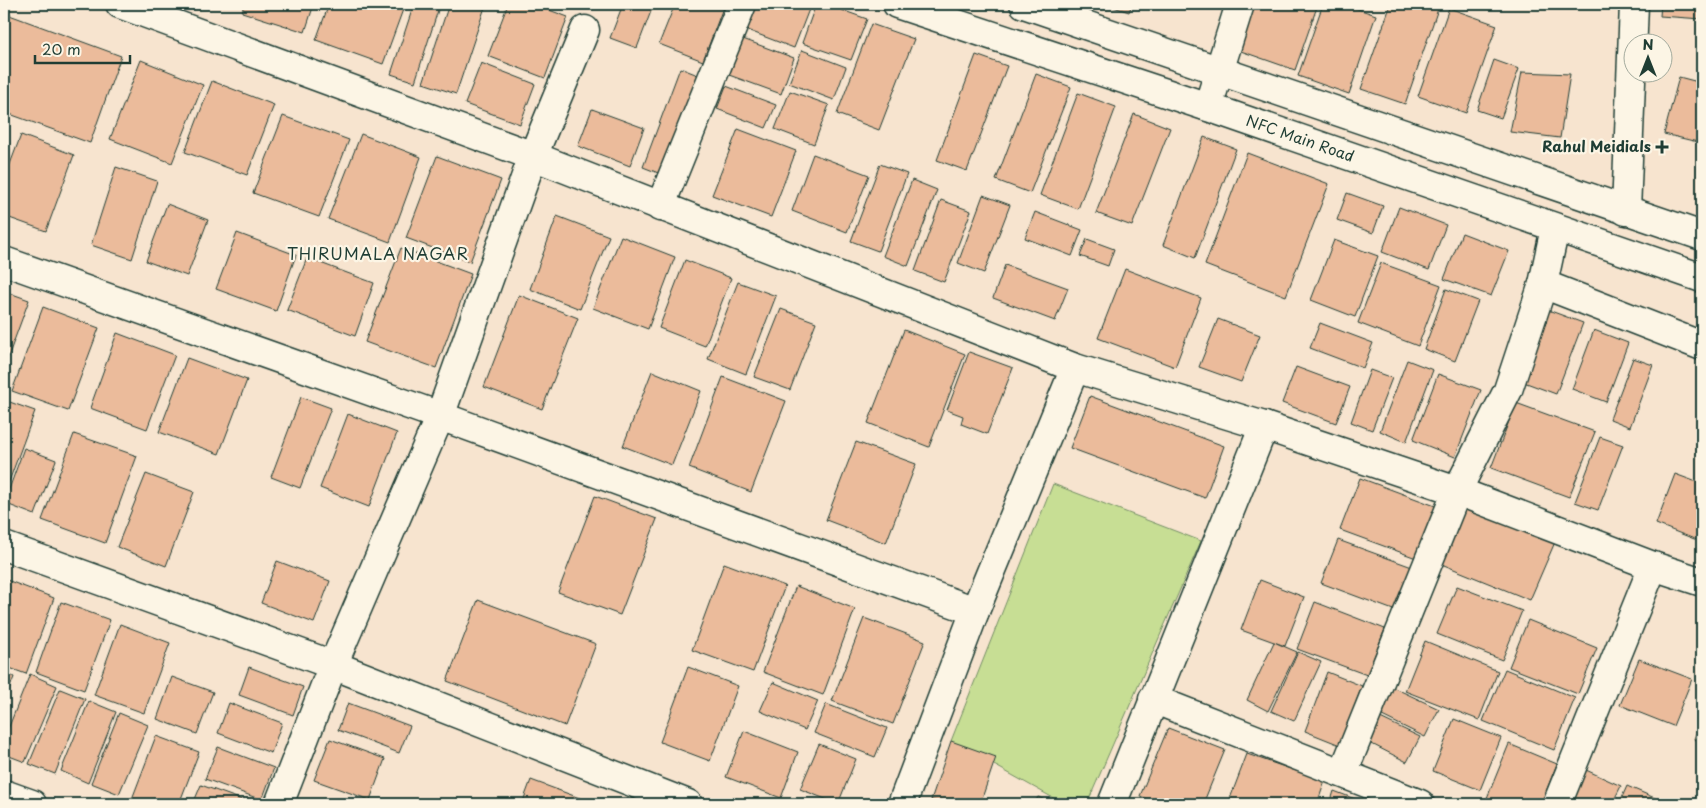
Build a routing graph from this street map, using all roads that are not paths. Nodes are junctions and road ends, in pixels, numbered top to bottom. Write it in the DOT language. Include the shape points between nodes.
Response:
graph roads {
  1 [pos="120,4"];
  2 [pos="742,4"];
  3 [pos="897,4"];
  4 [pos="1024,4"];
  5 [pos="1240,4"];
  6 [pos="1634,4"];
  7 [pos="585,30"];
  8 [pos="1219,69"];
  9 [pos="1208,107"];
  10 [pos="533,156"];
  11 [pos="660,208"];
  12 [pos="1626,211"];
  13 [pos="1555,228"];
  14 [pos="1702,236"];
  15 [pos="4,261"];
  16 [pos="1702,278"];
  17 [pos="1543,284"];
  18 [pos="1702,346"];
  19 [pos="1075,368"];
  20 [pos="440,416"];
  21 [pos="1264,426"];
  22 [pos="1457,490"];
  23 [pos="4,546"];
  24 [pos="1653,566"];
  25 [pos="1702,582"];
  26 [pos="975,611"];
  27 [pos="333,665"];
  28 [pos="1153,699"];
  29 [pos="1343,772"];
  30 [pos="4,794"];
  31 [pos="32,804"];
  32 [pos="280,804"];
  33 [pos="688,804"];
  34 [pos="902,804"];
  35 [pos="1112,804"];
  36 [pos="1420,804"];
  37 [pos="1558,804"];
  1 -- 10 [label="street"];
  2 -- 11 [label="street"];
  3 -- 9 [label="street, NFC Main Road"];
  4 -- 8 [label="street"];
  5 -- 8 [label="street"];
  6 -- 12 [label="street"];
  7 -- 10 [label="street"];
  8 -- 9 [label="street"];
  8 -- 12 [label="street"];
  9 -- 13 [label="street, NFC Main Road"];
  10 -- 11 [label="street"];
  10 -- 20 [label="street"];
  11 -- 19 [label="street"];
  12 -- 14 [label="street"];
  13 -- 16 [label="street, NFC Main Road"];
  13 -- 17 [label="street"];
  15 -- 20 [label="street"];
  17 -- 18 [label="street"];
  17 -- 22 [label="street" via="1508,390"];
  19 -- 21 [label="street"];
  19 -- 26 [label="street"];
  20 -- 26 [label="street"];
  20 -- 27 [label="street"];
  21 -- 22 [label="street"];
  21 -- 28 [label="street"];
  22 -- 24 [label="street"];
  22 -- 29 [label="street"];
  23 -- 27 [label="street"];
  24 -- 25 [label="street"];
  24 -- 37 [label="street"];
  26 -- 34 [label="street"];
  27 -- 32 [label="street"];
  27 -- 33 [label="street"];
  28 -- 29 [label="street"];
  28 -- 35 [label="street"];
  29 -- 36 [label="street"];
  30 -- 31 [label="street"];
}
